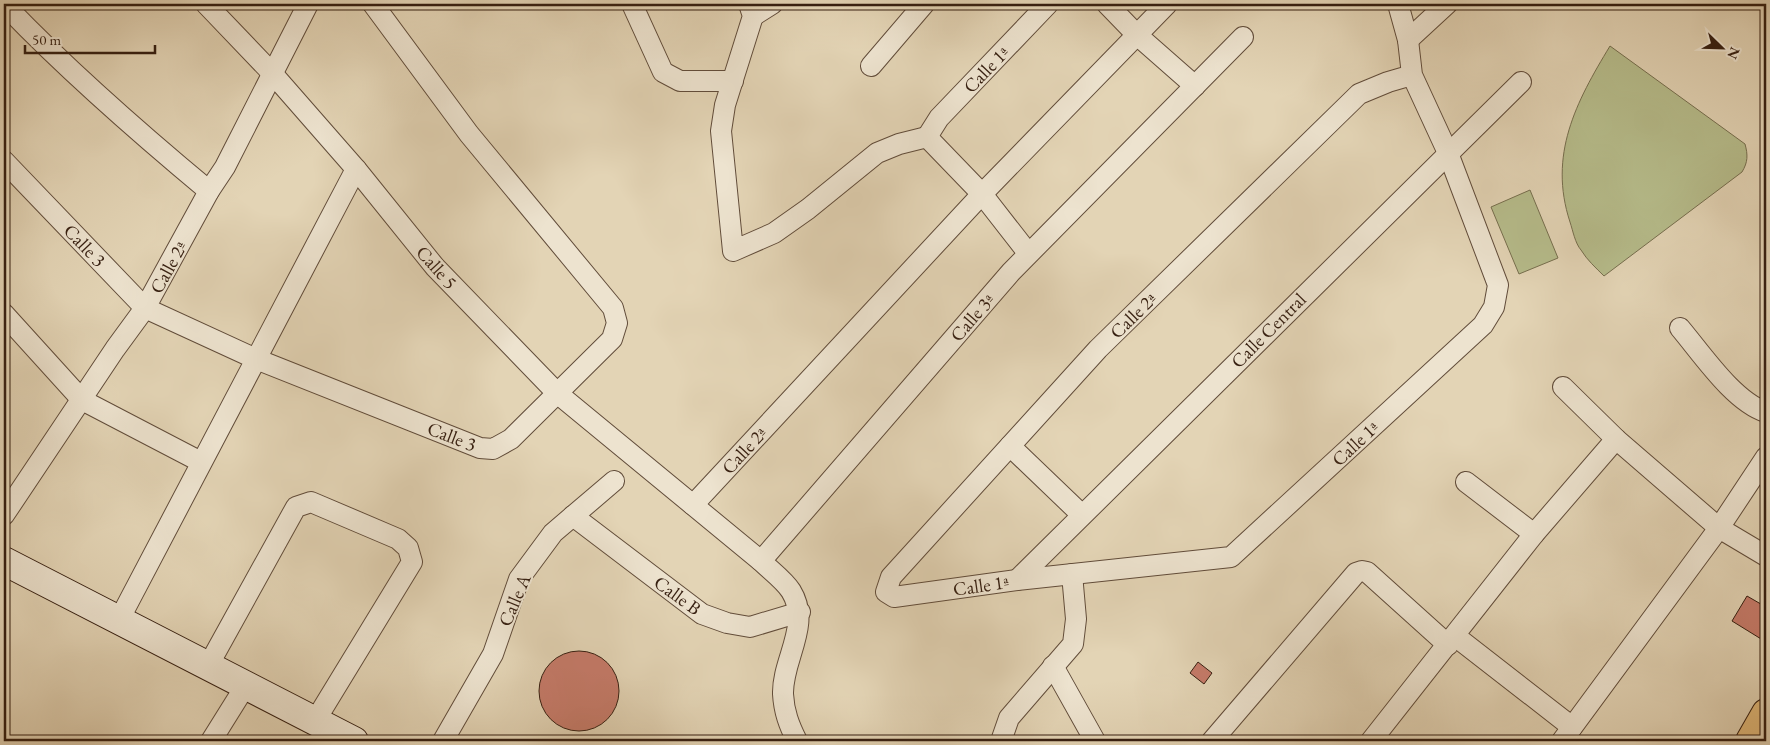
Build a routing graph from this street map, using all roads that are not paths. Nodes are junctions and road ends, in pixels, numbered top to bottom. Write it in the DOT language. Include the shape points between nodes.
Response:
graph roads {
  1 [pos="4,4"];
  2 [pos="206,4"];
  3 [pos="308,4"];
  4 [pos="373,4"];
  5 [pos="632,4"];
  6 [pos="772,4"];
  7 [pos="924,4"];
  8 [pos="1048,4"];
  9 [pos="1106,4"];
  10 [pos="1167,4"];
  11 [pos="1398,4"];
  12 [pos="1448,4"];
  13 [pos="751,10"];
  14 [pos="1137,35"];
  15 [pos="1243,37"];
  16 [pos="1408,40"];
  17 [pos="871,66"];
  18 [pos="272,73"];
  19 [pos="1412,75"];
  20 [pos="733,81"];
  21 [pos="1521,82"];
  22 [pos="1195,86"];
  23 [pos="927,137"];
  24 [pos="1448,152"];
  25 [pos="4,161"];
  26 [pos="356,169"];
  27 [pos="209,191"];
  28 [pos="982,194"];
  29 [pos="1028,253"];
  30 [pos="146,308"];
  31 [pos="4,314"];
  32 [pos="1680,328"];
  33 [pos="256,359"];
  34 [pos="1563,387"];
  35 [pos="557,393"];
  36 [pos="82,400"];
  37 [pos="1766,412"];
  38 [pos="1616,439"];
  39 [pos="1010,446"];
  40 [pos="1766,457"];
  41 [pos="201,462"];
  42 [pos="614,481"];
  43 [pos="1466,482"];
  44 [pos="693,505"];
  45 [pos="1082,514"];
  46 [pos="4,516"];
  47 [pos="573,516"];
  48 [pos="1719,528"];
  49 [pos="1534,534"];
  50 [pos="1766,556"];
  51 [pos="4,561"];
  52 [pos="761,561"];
  53 [pos="1072,574"];
  54 [pos="1017,580"];
  55 [pos="886,592"];
  56 [pos="800,612"];
  57 [pos="119,620"];
  58 [pos="1451,641"];
  59 [pos="208,666"];
  60 [pos="1053,666"];
  61 [pos="246,685"];
  62 [pos="1766,712"];
  63 [pos="315,721"];
  64 [pos="1567,734"];
  65 [pos="211,741"];
  66 [pos="354,741"];
  67 [pos="443,741"];
  68 [pos="797,741"];
  69 [pos="1001,741"];
  70 [pos="1095,741"];
  71 [pos="1212,741"];
  72 [pos="1372,741"];
  73 [pos="1750,741"];
  1 -- 27 [label="street" via="133,127"];
  2 -- 18 [label="street, Calle 5"];
  3 -- 18 [label="street, Calle 2ª"];
  4 -- 35 [label="street, Calle 3" via="469,134 612,308 617,323 612,339"];
  5 -- 20 [label="street" via="664,72 680,81"];
  6 -- 13 [label="street"];
  7 -- 17 [label="street"];
  8 -- 23 [label="street, Calle 1ª" via="939,118"];
  9 -- 14 [label="street"];
  10 -- 14 [label="street, Calle 2ª"];
  11 -- 16 [label="street, Calle 1ª"];
  12 -- 16 [label="street"];
  13 -- 20 [label="street"];
  14 -- 22 [label="street"];
  14 -- 28 [label="street, Calle 2ª"];
  15 -- 22 [label="street, Calle 3ª"];
  16 -- 19 [label="street, Calle 1ª"];
  18 -- 26 [label="street, Calle 5"];
  18 -- 27 [label="street, Calle 2ª"];
  19 -- 24 [label="street, Calle 1ª"];
  19 -- 39 [label="street, Calle 2ª" via="1359,94 1098,349"];
  20 -- 23 [label="street" via="721,130 733,251 774,233 877,153"];
  21 -- 24 [label="street, Calle Central"];
  22 -- 29 [label="street, Calle 3ª"];
  23 -- 28 [label="street"];
  24 -- 45 [label="street, Calle Central"];
  24 -- 53 [label="street, Calle 1ª" via="1498,286 1494,307 1483,326 1231,557"];
  25 -- 30 [label="street, Calle 3"];
  26 -- 33 [label="street"];
  26 -- 35 [label="street, Calle 5" via="435,267"];
  27 -- 30 [label="street, Calle 2ª"];
  28 -- 29 [label="street"];
  28 -- 44 [label="street, Calle 2ª"];
  29 -- 52 [label="street, Calle 3ª"];
  30 -- 33 [label="street, Calle 3"];
  30 -- 36 [label="street, Calle 2ª" via="115,348"];
  31 -- 36 [label="street"];
  32 -- 37 [label="street" via="1736,394 1754,408"];
  33 -- 35 [label="street, Calle 3" via="480,448 494,449 511,438"];
  33 -- 41 [label="street"];
  34 -- 38 [label="street"];
  35 -- 44 [label="street, Calle 5"];
  36 -- 41 [label="street"];
  36 -- 46 [label="street, Calle 2ª"];
  38 -- 48 [label="street"];
  38 -- 49 [label="street"];
  39 -- 45 [label="street"];
  39 -- 55 [label="street, Calle 2ª" via="891,577"];
  40 -- 48 [label="street"];
  41 -- 57 [label="street"];
  42 -- 47 [label="street, Calle A"];
  43 -- 49 [label="street"];
  44 -- 52 [label="street, Calle 5"];
  45 -- 54 [label="street, Calle Central"];
  47 -- 56 [label="street, Calle B" via="702,614 750,627"];
  47 -- 67 [label="street, Calle A" via="553,533 519,579 493,654"];
  48 -- 50 [label="street"];
  48 -- 64 [label="street"];
  49 -- 58 [label="street"];
  51 -- 57 [label="street"];
  52 -- 56 [label="street, Calle 5" via="790,590"];
  53 -- 54 [label="street, Calle 1ª"];
  53 -- 60 [label="street" via="1076,619 1073,644"];
  54 -- 55 [label="street, Calle 1ª" via="894,598"];
  56 -- 68 [label="street" via="783,692 786,718"];
  57 -- 59 [label="street"];
  58 -- 64 [label="street"];
  58 -- 71 [label="street" via="1362,571 1356,574"];
  58 -- 72 [label="street"];
  59 -- 61 [label="street"];
  59 -- 63 [label="street" via="296,507 311,502 398,539 408,548 412,562"];
  60 -- 69 [label="street" via="1009,718"];
  60 -- 70 [label="street"];
  61 -- 63 [label="street"];
  61 -- 65 [label="street"];
  62 -- 73 [label="main road"];
  63 -- 66 [label="street"];
}
